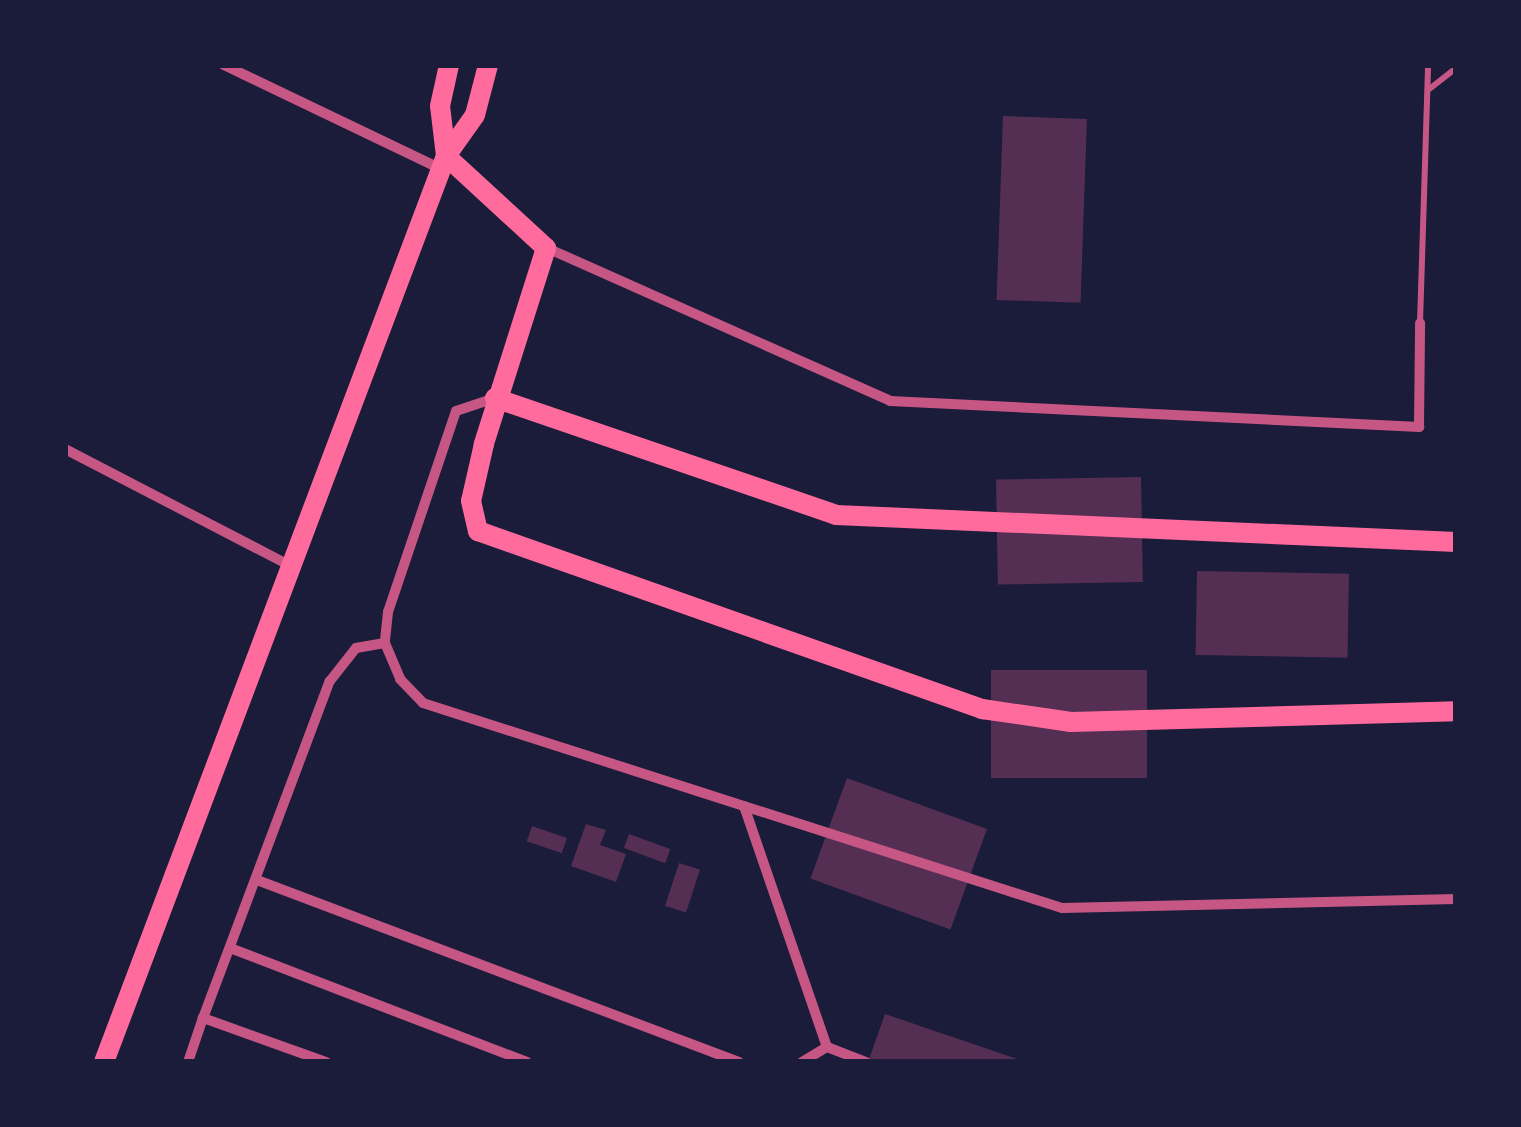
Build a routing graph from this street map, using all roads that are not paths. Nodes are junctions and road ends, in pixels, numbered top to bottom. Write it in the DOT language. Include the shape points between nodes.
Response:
graph roads {
  1 [pos="224,65"];
  2 [pos="449,65"];
  3 [pos="488,65"];
  4 [pos="1428,65"];
  5 [pos="1456,68"];
  6 [pos="1427,90"];
  7 [pos="443,163"];
  8 [pos="546,248"];
  9 [pos="1420,323"];
  10 [pos="495,398"];
  11 [pos="65,449"];
  12 [pos="1456,542"];
  13 [pos="292,566"];
  14 [pos="386,644"];
  15 [pos="1456,711"];
  16 [pos="744,806"];
  17 [pos="257,880"];
  18 [pos="1456,900"];
  19 [pos="230,948"];
  20 [pos="203,1018"];
  21 [pos="827,1047"];
  22 [pos="104,1062"];
  23 [pos="188,1062"];
  24 [pos="326,1062"];
  25 [pos="527,1062"];
  26 [pos="739,1062"];
  27 [pos="802,1062"];
  28 [pos="866,1062"];
  1 -- 7 [label="street"];
  2 -- 7 [label="main road" via="440,106"];
  3 -- 7 [label="main road" via="475,115"];
  4 -- 6 [label="lane"];
  5 -- 6 [label="lane"];
  6 -- 9 [label="lane"];
  7 -- 8 [label="main road"];
  7 -- 13 [label="main road"];
  8 -- 9 [label="street" via="890,401 1419,427"];
  8 -- 10 [label="main road"];
  10 -- 12 [label="main road" via="836,515"];
  10 -- 14 [label="street" via="456,410 388,612"];
  10 -- 15 [label="main road" via="470,501 478,531 982,709 1070,722"];
  11 -- 13 [label="street"];
  13 -- 22 [label="main road"];
  14 -- 16 [label="street" via="400,679 423,703"];
  14 -- 17 [label="street" via="356,648 330,681"];
  16 -- 18 [label="street" via="1062,908"];
  16 -- 21 [label="street"];
  17 -- 19 [label="street"];
  17 -- 26 [label="street"];
  19 -- 20 [label="street"];
  19 -- 25 [label="street"];
  20 -- 23 [label="street"];
  20 -- 24 [label="street"];
  21 -- 27 [label="street"];
  21 -- 28 [label="street"];
}
